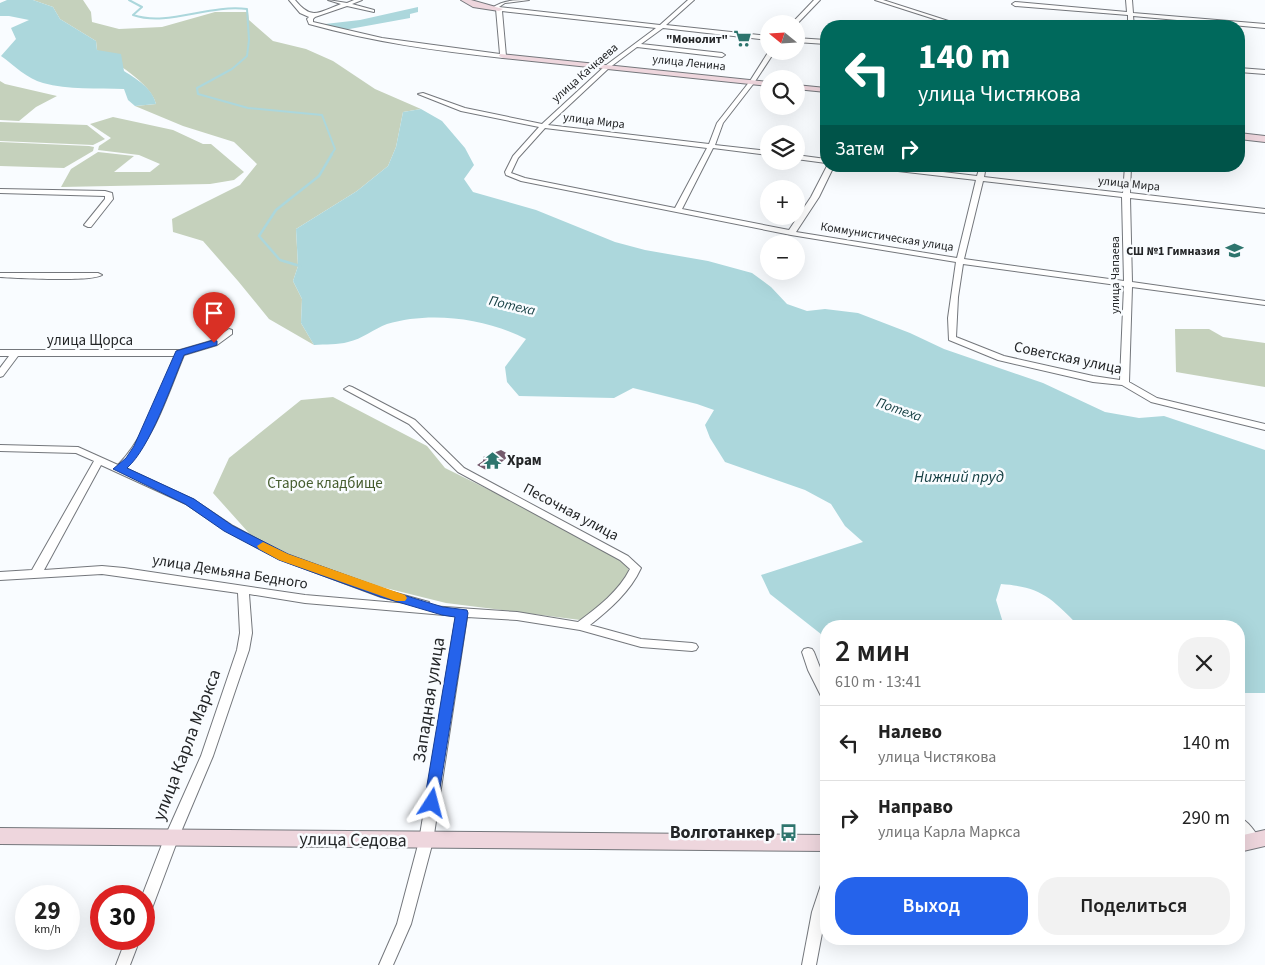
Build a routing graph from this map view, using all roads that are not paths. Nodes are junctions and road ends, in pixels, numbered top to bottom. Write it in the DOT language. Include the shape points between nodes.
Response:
graph roads {
  1 [pos="292,0"];
  2 [pos="330,0"];
  3 [pos="359,0"];
  4 [pos="465,0"];
  5 [pos="526,0"];
  6 [pos="691,0"];
  7 [pos="817,0"];
  8 [pos="878,0"];
  9 [pos="1129,0"];
  10 [pos="348,4"];
  11 [pos="1015,4"];
  12 [pos="497,8"];
  13 [pos="372,11"];
  14 [pos="1129,13"];
  15 [pos="803,15"];
  16 [pos="313,16"];
  17 [pos="942,20"];
  18 [pos="1130,20"];
  19 [pos="1202,20"];
  20 [pos="1245,24"];
  21 [pos="662,26"];
  22 [pos="1265,26"];
  23 [pos="760,37"];
  24 [pos="805,41"];
  25 [pos="820,42"];
  26 [pos="635,45"];
  27 [pos="722,55"];
  28 [pos="503,56"];
  29 [pos="766,60"];
  30 [pos="607,67"];
  31 [pos="1245,70"];
  32 [pos="1265,72"];
  33 [pos="752,82"];
  34 [pos="760,83"];
  35 [pos="805,88"];
  36 [pos="820,89"];
  37 [pos="421,94"];
  38 [pos="543,126"];
  39 [pos="1245,137"];
  40 [pos="1265,139"];
  41 [pos="711,146"];
  42 [pos="760,152"];
  43 [pos="805,158"];
  44 [pos="820,160"];
  45 [pos="828,172"];
  46 [pos="918,172"];
  47 [pos="982,172"];
  48 [pos="1128,172"];
  49 [pos="508,174"];
  50 [pos="980,180"];
  51 [pos="0,191"];
  52 [pos="1126,195"];
  53 [pos="677,211"];
  54 [pos="1265,211"];
  55 [pos="88,225"];
  56 [pos="791,233"];
  57 [pos="961,261"];
  58 [pos="0,275"];
  59 [pos="98,275"];
  60 [pos="1128,284"];
  61 [pos="1265,303"];
  62 [pos="229,332"];
  63 [pos="180,353"];
  64 [pos="0,354"];
  65 [pos="15,354"];
  66 [pos="0,374"];
  67 [pos="1124,383"];
  68 [pos="349,389"];
  69 [pos="1265,427"];
  70 [pos="0,448"];
  71 [pos="99,460"];
  72 [pos="119,469"];
  73 [pos="36,574"];
  74 [pos="0,576"];
  75 [pos="243,589"];
  76 [pos="442,611"];
  77 [pos="462,613"];
  78 [pos="580,626"];
  79 [pos="692,647"];
  80 [pos="808,652"];
  81 [pos="820,682"];
  82 [pos="0,836"];
  83 [pos="171,838"];
  84 [pos="426,841"];
  85 [pos="820,843"];
  86 [pos="154,885"];
  87 [pos="820,909"];
  88 [pos="129,950"];
  89 [pos="123,965"];
  90 [pos="386,965"];
  91 [pos="809,965"];
  1 -- 16 [label="street" via="302,12"];
  2 -- 10 [label="street"];
  3 -- 10 [label="street"];
  4 -- 12 [label="street"];
  5 -- 12 [label="street" via="504,2"];
  6 -- 21 [label="street, улица Качкаева"];
  7 -- 15 [label="street"];
  8 -- 17 [label="street"];
  9 -- 14 [label="street"];
  10 -- 13 [label="street"];
  10 -- 16 [label="street"];
  11 -- 14 [label="street"];
  12 -- 21 [label="street"];
  12 -- 28 [label="street"];
  14 -- 18 [label="street"];
  14 -- 19 [label="street"];
  16 -- 28 [label="street" via="311,23 359,36"];
  20 -- 22 [label="street"];
  21 -- 23 [label="street"];
  21 -- 26 [label="street, улица Качкаева"];
  24 -- 25 [label="street"];
  26 -- 27 [label="street"];
  26 -- 30 [label="street, улица Качкаева"];
  28 -- 30 [label="street, улица Ленина"];
  29 -- 33 [label="street"];
  30 -- 33 [label="street, улица Ленина"];
  30 -- 38 [label="street, улица Качкаева"];
  31 -- 32 [label="street"];
  33 -- 34 [label="street, улица Ленина"];
  33 -- 41 [label="street" via="720,124"];
  35 -- 36 [label="street"];
  37 -- 38 [label="street, улица Мира" via="462,110"];
  38 -- 41 [label="street, улица Мира"];
  38 -- 49 [label="street, улица Качкаева" via="515,157"];
  39 -- 40 [label="street"];
  41 -- 42 [label="street, улица Мира"];
  41 -- 53 [label="street"];
  43 -- 44 [label="street"];
  45 -- 56 [label="street"];
  46 -- 50 [label="street, улица Мира"];
  47 -- 50 [label="street"];
  48 -- 52 [label="street, улица Чапаева"];
  49 -- 53 [label="street, Коммунистическая улица" via="523,180"];
  50 -- 52 [label="street, улица Мира"];
  50 -- 57 [label="street"];
  51 -- 55 [label="street" via="105,193 109,199"];
  52 -- 54 [label="street, улица Мира"];
  52 -- 60 [label="street, улица Чапаева"];
  53 -- 56 [label="street, Коммунистическая улица"];
  56 -- 57 [label="street, Коммунистическая улица"];
  57 -- 60 [label="street, Коммунистическая улица"];
  57 -- 67 [label="street, Советская улица" via="952,338 1001,358"];
  58 -- 59 [label="street"];
  60 -- 61 [label="street, Коммунистическая улица"];
  60 -- 67 [label="street, улица Чапаева"];
  62 -- 63 [label="street" via="214,343"];
  63 -- 65 [label="street, улица Щорса"];
  63 -- 72 [label="street" via="139,446"];
  64 -- 65 [label="street, улица Щорса"];
  65 -- 66 [label="street"];
  67 -- 69 [label="street, Советская улица" via="1154,400"];
  68 -- 78 [label="street, Песочная улица" via="412,422 461,470 624,558 636,568 632,578"];
  70 -- 71 [label="street" via="78,450"];
  71 -- 72 [label="street"];
  71 -- 73 [label="street"];
  72 -- 76 [label="street" via="190,502 229,528 283,557"];
  73 -- 74 [label="street, улица Демьяна Бедного"];
  73 -- 75 [label="street, улица Демьяна Бедного" via="102,570"];
  75 -- 76 [label="street, улица Демьяна Бедного" via="305,599"];
  75 -- 83 [label="street, улица Карла Маркса" via="246,633 243,650 207,756"];
  76 -- 77 [label="street, улица Демьяна Бедного"];
  77 -- 78 [label="street, улица Демьяна Бедного" via="517,616"];
  77 -- 84 [label="street, Западная улица"];
  78 -- 79 [label="street, улица Демьяна Бедного" via="641,643"];
  80 -- 81 [label="street"];
  82 -- 83 [label="street, улица Седова"];
  83 -- 84 [label="street, улица Седова"];
  83 -- 86 [label="street, улица Карла Маркса"];
  84 -- 85 [label="street, улица Седова"];
  84 -- 90 [label="street, Западная улица" via="404,924"];
  87 -- 91 [label="street"];
  88 -- 89 [label="street"];
}
